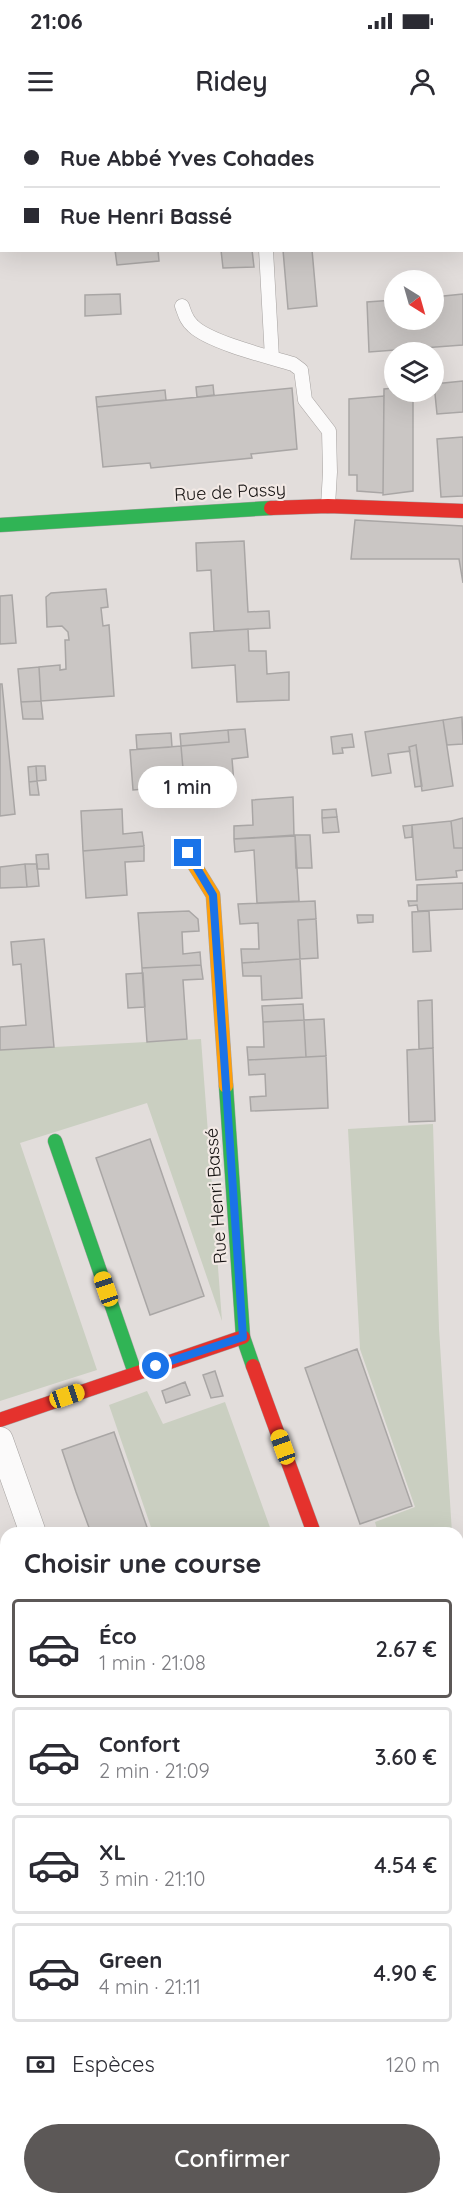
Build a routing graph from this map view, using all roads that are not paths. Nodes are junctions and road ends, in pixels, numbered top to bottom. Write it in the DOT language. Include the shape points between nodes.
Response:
graph roads {
  1 [pos="266,252"];
  2 [pos="182,306"];
  3 [pos="272,358"];
  4 [pos="328,506"];
  5 [pos="463,511"];
  6 [pos="0,525"];
  7 [pos="188,853"];
  8 [pos="55,1141"];
  9 [pos="243,1337"];
  10 [pos="135,1373"];
  11 [pos="0,1420"];
  12 [pos="0,1440"];
  13 [pos="31,1527"];
  14 [pos="312,1527"];
  1 -- 3 [label="lane"];
  2 -- 3 [label="lane" via="195,329"];
  3 -- 4 [label="lane" via="302,370 305,400 328,431"];
  4 -- 5 [label="street, Rue de Passy"];
  4 -- 6 [label="street, Rue de Passy"];
  7 -- 9 [label="street, Rue Henri Bassé" via="213,895"];
  8 -- 10 [label="street"];
  9 -- 10 [label="street"];
  9 -- 14 [label="street, Rue Henri Bassé"];
  10 -- 11 [label="street"];
  12 -- 13 [label="street"];
}
